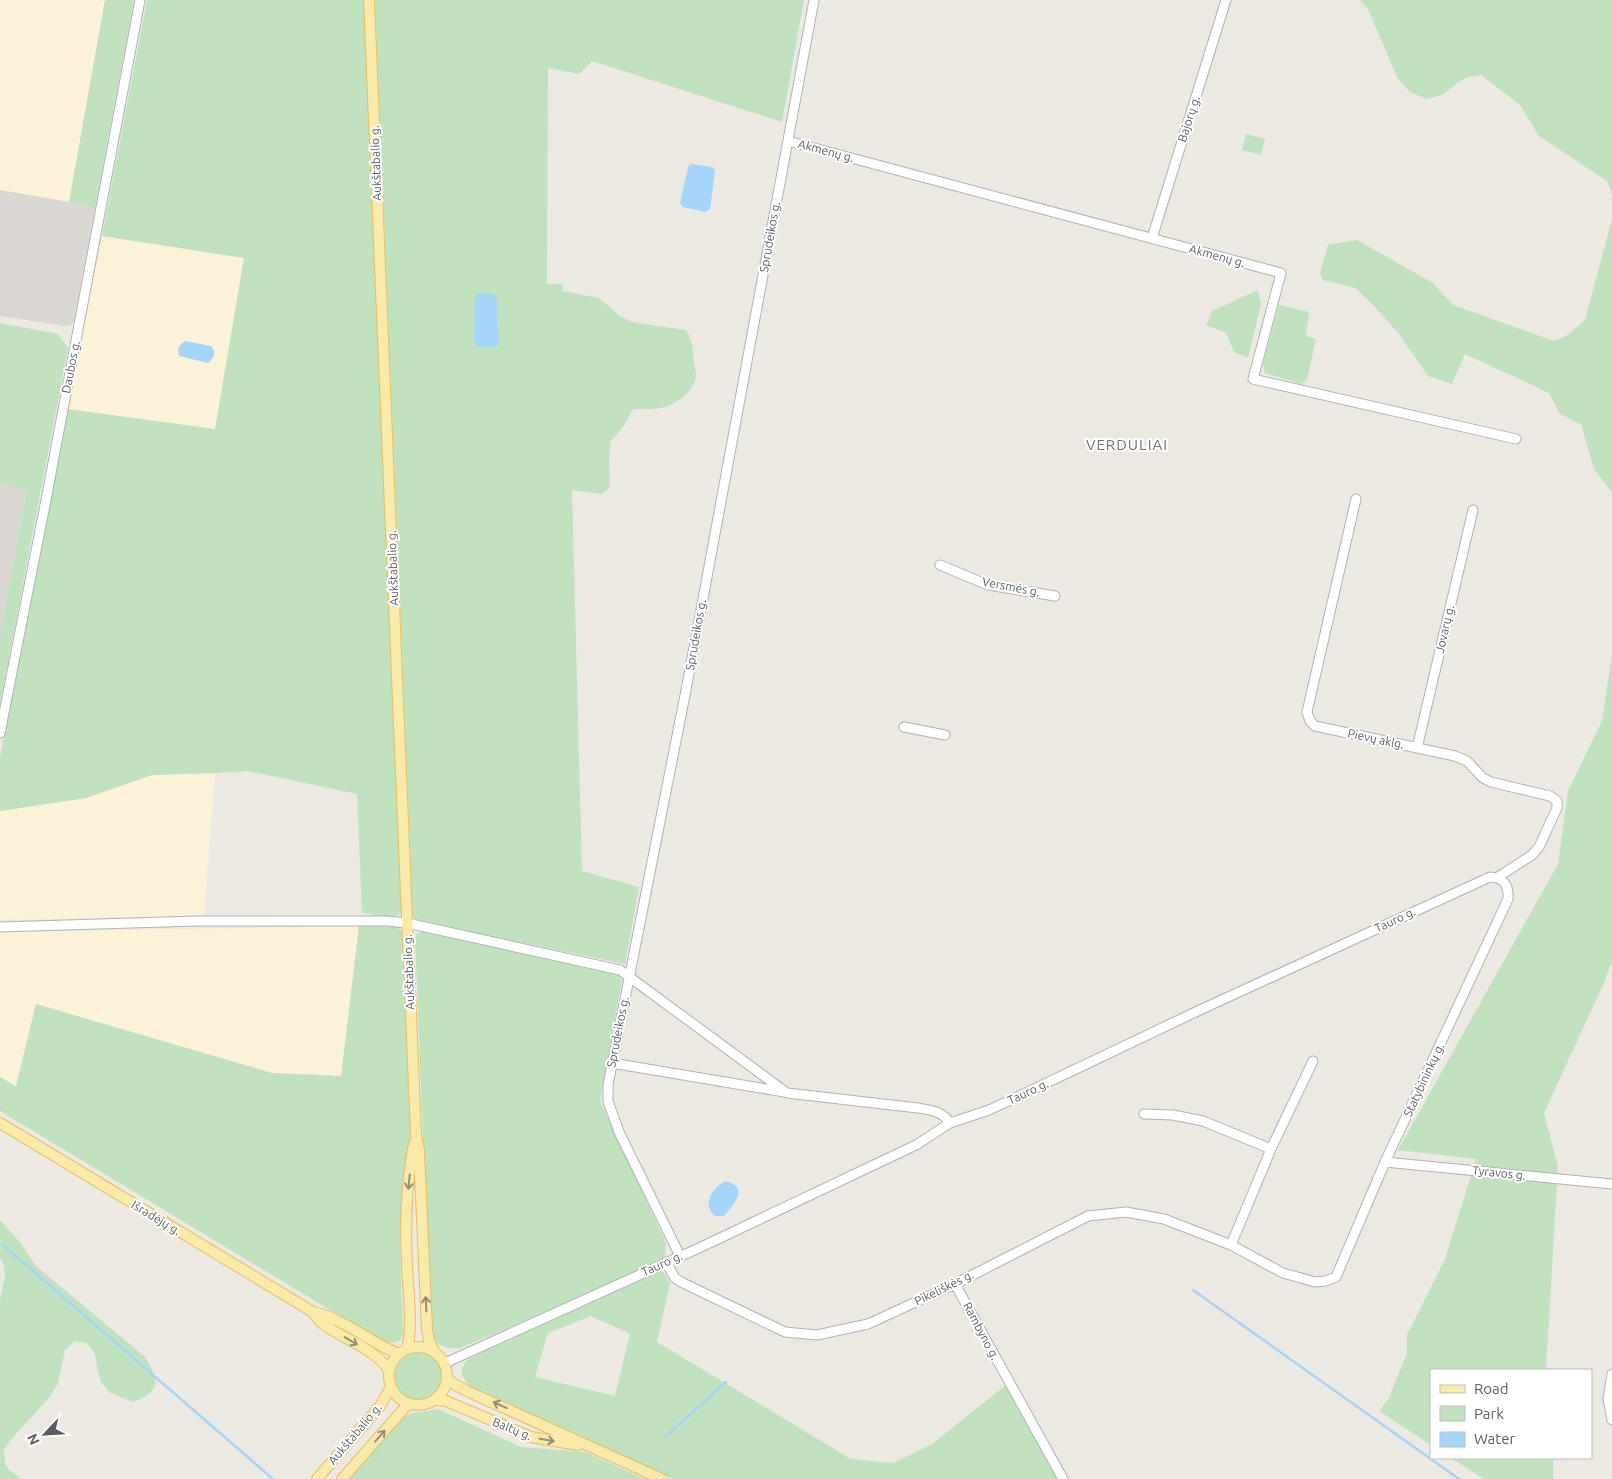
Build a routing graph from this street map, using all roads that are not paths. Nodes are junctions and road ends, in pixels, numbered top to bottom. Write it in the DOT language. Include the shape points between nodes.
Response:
graph roads {
  1 [pos="140,0"];
  2 [pos="369,0"];
  3 [pos="814,0"];
  4 [pos="1226,0"];
  5 [pos="788,141"];
  6 [pos="1152,238"];
  7 [pos="1516,439"];
  8 [pos="1356,499"];
  9 [pos="1473,510"];
  10 [pos="940,565"];
  11 [pos="1055,596"];
  12 [pos="904,727"];
  13 [pos="0,733"];
  14 [pos="945,735"];
  15 [pos="1417,748"];
  16 [pos="1501,880"];
  17 [pos="407,924"];
  18 [pos="0,927"];
  19 [pos="630,977"];
  20 [pos="1313,1061"];
  21 [pos="612,1063"];
  22 [pos="787,1093"];
  23 [pos="1144,1114"];
  24 [pos="0,1123"];
  25 [pos="950,1123"];
  26 [pos="416,1135"];
  27 [pos="1271,1148"];
  28 [pos="1385,1162"];
  29 [pos="1612,1184"];
  30 [pos="1231,1245"];
  31 [pos="680,1256"];
  32 [pos="666,1262"];
  33 [pos="1336,1277"];
  34 [pos="955,1284"];
  35 [pos="313,1312"];
  36 [pos="403,1351"];
  37 [pos="434,1351"];
  38 [pos="445,1363"];
  39 [pos="389,1371"];
  40 [pos="1612,1374"];
  41 [pos="448,1379"];
  42 [pos="391,1387"];
  43 [pos="436,1400"];
  44 [pos="408,1404"];
  45 [pos="1612,1420"];
  46 [pos="592,1447"];
  47 [pos="317,1479"];
  48 [pos="342,1479"];
  49 [pos="662,1479"];
  50 [pos="1063,1479"];
  1 -- 13 [label="street, Daubos g."];
  2 -- 17 [label="main road, Aukštabalio g."];
  3 -- 5 [label="street, Sprudeikos g."];
  4 -- 6 [label="street, Bajorų g."];
  5 -- 6 [label="street, Akmenų g."];
  5 -- 19 [label="street, Sprudeikos g."];
  6 -- 7 [label="street, Akmenų g." via="1281,273 1253,379"];
  8 -- 15 [label="street, Pievų aklg." via="1307,712 1314,726"];
  9 -- 15 [label="street, Jovarų g."];
  10 -- 11 [label="street, Versmės g." via="988,585"];
  12 -- 14 [label="street"];
  15 -- 16 [label="street, Pievų aklg." via="1455,756 1467,761 1482,778 1491,782 1550,796 1557,801 1557,808 1539,847"];
  16 -- 25 [label="street, Tauro g." via="1490,876 989,1110"];
  16 -- 28 [label="street, Statybininkų g." via="1508,899"];
  17 -- 18 [label="street" via="387,921 198,921"];
  17 -- 19 [label="street" via="620,970"];
  17 -- 26 [label="main road, Aukštabalio g."];
  19 -- 21 [label="street, Sprudeikos g."];
  19 -- 22 [label="street"];
  20 -- 27 [label="street"];
  21 -- 22 [label="street"];
  21 -- 31 [label="street, Sprudeikos g." via="608,1101 619,1132"];
  22 -- 25 [label="street" via="918,1108 946,1116"];
  23 -- 27 [label="street" via="1203,1120"];
  24 -- 35 [label="main road, Išradėjų g."];
  25 -- 31 [label="street, Tauro g." via="916,1145"];
  26 -- 36 [label="main road, Aukštabalio g., one-way" via="405,1229 410,1341"];
  37 -- 26 [label="main road, Aukštabalio g., one-way" via="427,1329"];
  27 -- 30 [label="street"];
  28 -- 29 [label="street, Tyravos g."];
  28 -- 33 [label="street, Statybininkų g."];
  30 -- 33 [label="street, Pikeliškės g." via="1282,1273 1315,1282"];
  30 -- 34 [label="street, Pikeliškės g." via="1164,1220 1126,1212 1088,1216"];
  31 -- 32 [label="street, Tauro g."];
  32 -- 34 [label="street, Pikeliškės g." via="681,1282 785,1332 817,1335 868,1324"];
  32 -- 38 [label="street, Tauro g."];
  34 -- 50 [label="street, Rambyno g."];
  35 -- 36 [label="main road, Išradėjų g." via="335,1319 383,1346"];
  35 -- 39 [label="main road, Išradėjų g., one-way" via="321,1322 382,1360"];
  36 -- 37 [label="main road" via="416,1347"];
  36 -- 39 [label="main road"];
  37 -- 38 [label="main road"];
  38 -- 41 [label="main road"];
  39 -- 42 [label="main road"];
  40 -- 45 [label="street" via="1608,1399"];
  41 -- 43 [label="main road"];
  46 -- 41 [label="main road, Baltų g., one-way" via="469,1392"];
  42 -- 44 [label="main road"];
  42 -- 47 [label="main road, Aukštabalio g." via="380,1406"];
  43 -- 44 [label="main road" via="417,1406"];
  43 -- 46 [label="main road, Baltų g., one-way" via="446,1401 531,1437"];
  48 -- 44 [label="main road, Aukštabalio g., one-way"];
  46 -- 49 [label="main road, Baltų g."];
}
